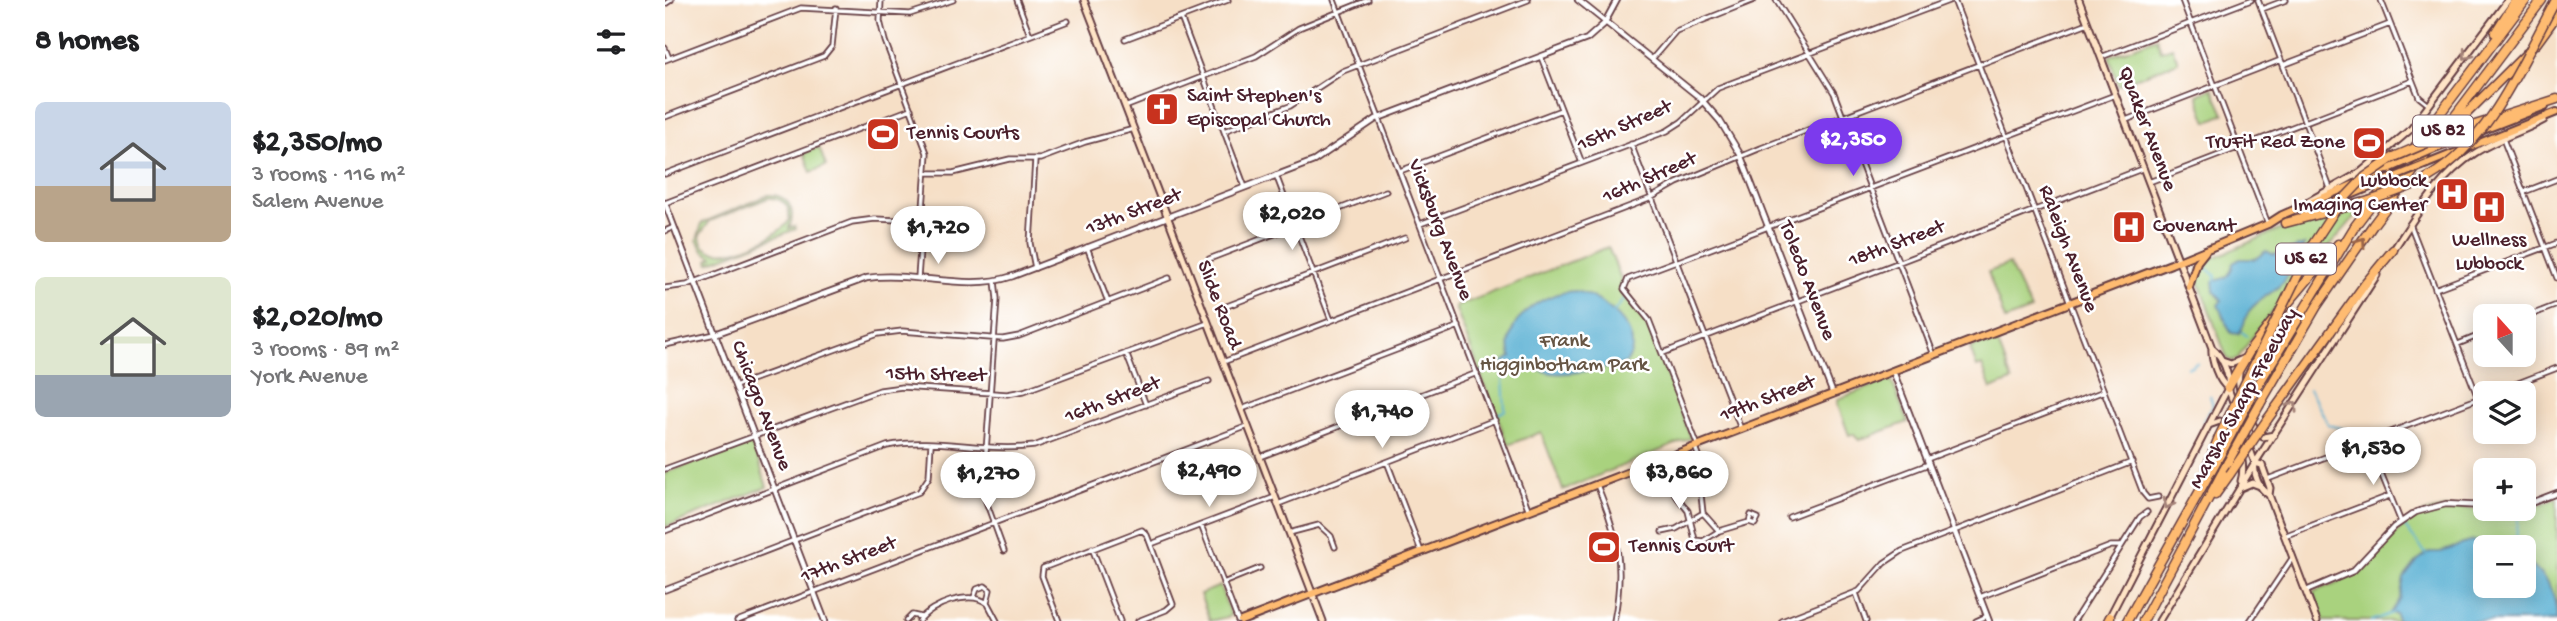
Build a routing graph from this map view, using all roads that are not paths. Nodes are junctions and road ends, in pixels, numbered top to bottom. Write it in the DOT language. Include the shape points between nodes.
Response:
graph roads {
  1 [pos="671,0"];
  2 [pos="881,0"];
  3 [pos="953,0"];
  4 [pos="1017,0"];
  5 [pos="1084,0"];
  6 [pos="1228,0"];
  7 [pos="1334,0"];
  8 [pos="1368,0"];
  9 [pos="1528,0"];
  10 [pos="1578,0"];
  11 [pos="1617,0"];
  12 [pos="1755,0"];
  13 [pos="1776,0"];
  14 [pos="1953,0"];
  15 [pos="2079,0"];
  16 [pos="2182,0"];
  17 [pos="2251,0"];
  18 [pos="2258,0"];
  19 [pos="2286,0"];
  20 [pos="2381,0"];
  21 [pos="2508,0"];
  22 [pos="2516,0"];
  23 [pos="2526,0"];
  24 [pos="2542,0"];
  25 [pos="2556,0"];
  26 [pos="665,4"];
  27 [pos="836,8"];
  28 [pos="2261,9"];
  29 [pos="1338,12"];
  30 [pos="880,13"];
  31 [pos="2557,15"];
  32 [pos="1181,18"];
  33 [pos="1068,21"];
  34 [pos="1605,23"];
  35 [pos="2088,23"];
  36 [pos="2191,23"];
  37 [pos="2390,24"];
  38 [pos="1030,35"];
  39 [pos="1125,39"];
  40 [pos="665,48"];
  41 [pos="1811,52"];
  42 [pos="1541,57"];
  43 [pos="2101,57"];
  44 [pos="667,59"];
  45 [pos="1652,59"];
  46 [pos="2281,60"];
  47 [pos="1359,65"];
  48 [pos="1979,65"];
  49 [pos="2283,65"];
  50 [pos="2473,71"];
  51 [pos="1203,77"];
  52 [pos="2412,81"];
  53 [pos="901,83"];
  54 [pos="2215,85"];
  55 [pos="2115,94"];
  56 [pos="1703,101"];
  57 [pos="2557,101"];
  58 [pos="2430,105"];
  59 [pos="1125,107"];
  60 [pos="911,109"];
  61 [pos="1561,110"];
  62 [pos="2556,114"];
  63 [pos="665,117"];
  64 [pos="1843,117"];
  65 [pos="1379,118"];
  66 [pos="2125,120"];
  67 [pos="2305,122"];
  68 [pos="1134,129"];
  69 [pos="1224,131"];
  70 [pos="2007,136"];
  71 [pos="2503,139"];
  72 [pos="1631,144"];
  73 [pos="2239,148"];
  74 [pos="1741,157"];
  75 [pos="1034,160"];
  76 [pos="2425,161"];
  77 [pos="1582,163"];
  78 [pos="2144,168"];
  79 [pos="1400,172"];
  80 [pos="926,173"];
  81 [pos="665,174"];
  82 [pos="1276,175"];
  83 [pos="2557,179"];
  84 [pos="2149,182"];
  85 [pos="1245,187"];
  86 [pos="1870,188"];
  87 [pos="2330,188"];
  88 [pos="1386,191"];
  89 [pos="2524,192"];
  90 [pos="1651,197"];
  91 [pos="665,203"];
  92 [pos="2299,208"];
  93 [pos="2035,210"];
  94 [pos="1168,217"];
  95 [pos="922,221"];
  96 [pos="2285,223"];
  97 [pos="1420,224"];
  98 [pos="2410,224"];
  99 [pos="2268,225"];
  100 [pos="1295,226"];
  101 [pos="2355,226"];
  102 [pos="674,227"];
  103 [pos="1769,227"];
  104 [pos="665,230"];
  105 [pos="1405,238"];
  106 [pos="2557,243"];
  107 [pos="1087,247"];
  108 [pos="2545,247"];
  109 [pos="2209,248"];
  110 [pos="2393,250"];
  111 [pos="1209,259"];
  112 [pos="1676,261"];
  113 [pos="2179,261"];
  114 [pos="1899,262"];
  115 [pos="1035,268"];
  116 [pos="1313,273"];
  117 [pos="918,278"];
  118 [pos="1169,278"];
  119 [pos="1441,278"];
  120 [pos="2557,278"];
  121 [pos="995,281"];
  122 [pos="695,282"];
  123 [pos="2189,287"];
  124 [pos="665,289"];
  125 [pos="2435,289"];
  126 [pos="1797,301"];
  127 [pos="1108,302"];
  128 [pos="2071,303"];
  129 [pos="2557,305"];
  130 [pos="1227,306"];
  131 [pos="2536,313"];
  132 [pos="1331,320"];
  133 [pos="1208,323"];
  134 [pos="1459,326"];
  135 [pos="715,334"];
  136 [pos="1705,337"];
  137 [pos="994,338"];
  138 [pos="2473,338"];
  139 [pos="2457,344"];
  140 [pos="665,345"];
  141 [pos="2212,348"];
  142 [pos="1126,353"];
  143 [pos="1663,353"];
  144 [pos="1934,356"];
  145 [pos="2245,358"];
  146 [pos="2222,361"];
  147 [pos="1223,362"];
  148 [pos="2557,368"];
  149 [pos="1893,371"];
  150 [pos="1477,373"];
  151 [pos="1209,381"];
  152 [pos="2523,381"];
  153 [pos="2473,385"];
  154 [pos="735,386"];
  155 [pos="2228,388"];
  156 [pos="2104,391"];
  157 [pos="990,393"];
  158 [pos="1832,394"];
  159 [pos="2473,400"];
  160 [pos="1146,405"];
  161 [pos="1242,410"];
  162 [pos="1495,420"];
  163 [pos="2207,425"];
  164 [pos="1248,426"];
  165 [pos="1741,429"];
  166 [pos="2274,435"];
  167 [pos="755,437"];
  168 [pos="2368,441"];
  169 [pos="931,444"];
  170 [pos="986,447"];
  171 [pos="1696,447"];
  172 [pos="1678,454"];
  173 [pos="1260,457"];
  174 [pos="1387,461"];
  175 [pos="1928,461"];
  176 [pos="2132,462"];
  177 [pos="2255,463"];
  178 [pos="665,470"];
  179 [pos="2267,480"];
  180 [pos="1597,485"];
  181 [pos="2261,487"];
  182 [pos="2240,488"];
  183 [pos="775,489"];
  184 [pos="1691,489"];
  185 [pos="2197,492"];
  186 [pos="2557,493"];
  187 [pos="2269,495"];
  188 [pos="1275,496"];
  189 [pos="2389,496"];
  190 [pos="2158,497"];
  191 [pos="2536,501"];
  192 [pos="1278,504"];
  193 [pos="2473,505"];
  194 [pos="1529,511"];
  195 [pos="2147,512"];
  196 [pos="1703,513"];
  197 [pos="1789,517"];
  198 [pos="1691,519"];
  199 [pos="1749,522"];
  200 [pos="2401,522"];
  201 [pos="993,523"];
  202 [pos="2195,523"];
  203 [pos="1201,525"];
  204 [pos="1954,530"];
  205 [pos="665,531"];
  206 [pos="1719,531"];
  207 [pos="1662,532"];
  208 [pos="1289,533"];
  209 [pos="2284,536"];
  210 [pos="795,540"];
  211 [pos="1151,544"];
  212 [pos="2121,546"];
  213 [pos="1091,547"];
  214 [pos="1335,547"];
  215 [pos="1004,551"];
  216 [pos="1422,552"];
  217 [pos="2293,557"];
  218 [pos="1260,568"];
  219 [pos="665,583"];
  220 [pos="1223,583"];
  221 [pos="666,590"];
  222 [pos="814,591"];
  223 [pos="2306,591"];
  224 [pos="1856,593"];
  225 [pos="1313,594"];
  226 [pos="974,597"];
  227 [pos="1980,597"];
  228 [pos="986,602"];
  229 [pos="920,619"];
  230 [pos="1988,619"];
  231 [pos="2108,620"];
  232 [pos="737,621"];
  233 [pos="825,621"];
  234 [pos="906,621"];
  235 [pos="997,621"];
  236 [pos="1059,621"];
  237 [pos="1120,621"];
  238 [pos="1138,621"];
  239 [pos="1239,621"];
  240 [pos="1323,621"];
  241 [pos="1614,621"];
  242 [pos="1782,621"];
  243 [pos="1866,621"];
  244 [pos="1976,621"];
  245 [pos="2074,621"];
  246 [pos="2127,621"];
  247 [pos="2143,621"];
  248 [pos="2159,621"];
  249 [pos="2250,621"];
  250 [pos="2317,621"];
  1 -- 26 [label="street"];
  2 -- 30 [label="street"];
  3 -- 30 [label="street" via="910,14"];
  4 -- 38 [label="street"];
  5 -- 59 [label="main road, Slide Road"];
  6 -- 32 [label="street"];
  7 -- 29 [label="street, Vicksburg Avenue"];
  8 -- 29 [label="street"];
  9 -- 47 [label="street"];
  10 -- 34 [label="street, Toledo Avenue"];
  11 -- 34 [label="street, 13th Street"];
  12 -- 45 [label="street" via="1676,31"];
  13 -- 41 [label="street"];
  14 -- 41 [label="street, 15th Street"];
  14 -- 48 [label="street, Raleigh Avenue"];
  15 -- 35 [label="main road, Quaker Avenue"];
  16 -- 36 [label="street"];
  17 -- 36 [label="street"];
  18 -- 28 [label="street"];
  19 -- 28 [label="street"];
  20 -- 37 [label="street"];
  21 -- 58 [label="main road, one-way"];
  22 -- 50 [label="highway"];
  23 -- 50 [label="highway, Marsha Sharp Freeway / US 82"];
  24 -- 76 [label="highway, Marsha Sharp Freeway / US 82"];
  25 -- 96 [label="highway, bridge" via="2470,144 2427,178 2369,201"];
  27 -- 30 [label="street"];
  27 -- 44 [label="street" via="789,12"];
  27 -- 63 [label="street" via="832,46 824,56"];
  28 -- 46 [label="street"];
  29 -- 47 [label="street, Vicksburg Avenue"];
  29 -- 51 [label="street" via="1299,28 1256,56"];
  30 -- 53 [label="street"];
  31 -- 76 [label="highway"];
  32 -- 39 [label="street"];
  32 -- 51 [label="street"];
  33 -- 38 [label="street"];
  34 -- 42 [label="street, 13th Street" via="1587,39"];
  34 -- 45 [label="street, Toledo Avenue"];
  35 -- 43 [label="main road, Quaker Avenue"];
  35 -- 48 [label="street, 16th Street"];
  36 -- 43 [label="street"];
  36 -- 54 [label="street"];
  37 -- 49 [label="street"];
  37 -- 52 [label="street"];
  38 -- 53 [label="street"];
  40 -- 44 [label="street"];
  41 -- 56 [label="street, 15th Street" via="1718,88"];
  41 -- 64 [label="street"];
  42 -- 61 [label="street"];
  42 -- 65 [label="street, 13th Street"];
  43 -- 55 [label="main road, Quaker Avenue"];
  45 -- 56 [label="street, Toledo Avenue"];
  46 -- 49 [label="street"];
  46 -- 54 [label="street"];
  47 -- 65 [label="street, Vicksburg Avenue"];
  47 -- 69 [label="street" via="1335,74 1283,109"];
  48 -- 64 [label="street, 16th Street"];
  48 -- 70 [label="street, Raleigh Avenue"];
  49 -- 67 [label="street"];
  50 -- 101 [label="highway, Marsha Sharp Freeway / US 82"];
  51 -- 59 [label="street"];
  51 -- 69 [label="street"];
  52 -- 58 [label="street" via="2419,97"];
  52 -- 67 [label="street"];
  53 -- 60 [label="street"];
  53 -- 81 [label="street"];
  54 -- 66 [label="street"];
  54 -- 73 [label="street"];
  55 -- 66 [label="main road, Quaker Avenue"];
  55 -- 70 [label="street"];
  56 -- 72 [label="street, 15th Street" via="1673,127"];
  56 -- 74 [label="street, Toledo Avenue"];
  57 -- 92 [label="main road, 19th Street, bridge"];
  57 -- 185 [label="highway, US 62, bridge" via="2450,134 2394,157 2365,177 2340,203 2313,244"];
  58 -- 87 [label="main road" via="2378,159"];
  59 -- 68 [label="main road, Slide Road"];
  60 -- 80 [label="street" via="926,153"];
  60 -- 91 [label="street"];
  61 -- 77 [label="street"];
  61 -- 79 [label="street"];
  62 -- 71 [label="main road, Marsha Sharp Freeway / US 62"];
  62 -- 76 [label="main road, 19th Street"];
  64 -- 74 [label="street, 16th Street"];
  64 -- 86 [label="street"];
  65 -- 79 [label="street, Vicksburg Avenue"];
  65 -- 82 [label="street, 13th Street" via="1314,161"];
  66 -- 78 [label="main road, Quaker Avenue"];
  67 -- 73 [label="street"];
  67 -- 87 [label="street"];
  68 -- 75 [label="street"];
  68 -- 94 [label="main road, Slide Road"];
  69 -- 85 [label="street"];
  70 -- 86 [label="street"];
  70 -- 93 [label="street, Raleigh Avenue"];
  71 -- 89 [label="street"];
  71 -- 98 [label="main road, Marsha Sharp Freeway / US 62" via="2449,173"];
  72 -- 77 [label="street, 15th Street"];
  72 -- 90 [label="street"];
  73 -- 84 [label="street"];
  73 -- 99 [label="street"];
  74 -- 90 [label="street, 16th Street"];
  74 -- 103 [label="street, Toledo Avenue"];
  75 -- 80 [label="street" via="1010,159 953,173"];
  75 -- 115 [label="street" via="1030,243"];
  76 -- 96 [label="main road, 19th Street, bridge"];
  202 -- 76 [label="highway, Marsha Sharp Freeway / US 82, one-way, bridge" via="2318,306"];
  77 -- 97 [label="street, 15th Street"];
  78 -- 84 [label="main road, Quaker Avenue"];
  78 -- 93 [label="street, 18th Street"];
  79 -- 97 [label="street, Vicksburg Avenue"];
  80 -- 95 [label="street"];
  82 -- 85 [label="street, 13th Street"];
  82 -- 100 [label="street"];
  83 -- 89 [label="street"];
  84 -- 113 [label="main road, Quaker Avenue"];
  85 -- 94 [label="street, 13th Street"];
  86 -- 103 [label="street"];
  86 -- 114 [label="street"];
  87 -- 92 [label="main road"];
  88 -- 100 [label="street"];
  89 -- 108 [label="street"];
  90 -- 112 [label="street"];
  90 -- 119 [label="street, 16th Street"];
  91 -- 102 [label="street, Chicago Avenue"];
  92 -- 99 [label="main road, 19th Street"];
  93 -- 114 [label="street, 18th Street"];
  93 -- 128 [label="street, Raleigh Avenue"];
  94 -- 107 [label="street, 13th Street"];
  94 -- 133 [label="main road, Slide Road"];
  95 -- 117 [label="street"];
  95 -- 122 [label="street" via="852,222"];
  96 -- 99 [label="main road, 19th Street"];
  97 -- 119 [label="street, Vicksburg Avenue"];
  98 -- 110 [label="main road, Marsha Sharp Freeway / US 62"];
  98 -- 125 [label="street"];
  99 -- 109 [label="main road, 19th Street"];
  100 -- 111 [label="street"];
  100 -- 116 [label="street"];
  101 -- 145 [label="highway"];
  101 -- 185 [label="highway, Marsha Sharp Freeway / US 82, bridge"];
  102 -- 104 [label="street"];
  102 -- 122 [label="street, Chicago Avenue"];
  103 -- 112 [label="street"];
  103 -- 126 [label="street, Toledo Avenue"];
  105 -- 116 [label="street"];
  106 -- 108 [label="street"];
  107 -- 115 [label="street, 13th Street"];
  107 -- 127 [label="street"];
  108 -- 120 [label="street"];
  108 -- 125 [label="street"];
  109 -- 113 [label="main road, 19th Street"];
  109 -- 123 [label="main road" via="2197,262"];
  166 -- 110 [label="main road, Marsha Sharp Freeway, one-way"];
  110 -- 202 [label="highway, US 62, bridge"];
  112 -- 136 [label="street"];
  112 -- 143 [label="street" via="1629,278 1624,285 1649,320"];
  113 -- 123 [label="main road, Quaker Avenue"];
  113 -- 128 [label="main road, 19th Street"];
  114 -- 126 [label="street, 18th Street"];
  114 -- 144 [label="street"];
  115 -- 121 [label="street, 13th Street"];
  116 -- 130 [label="street"];
  116 -- 132 [label="street"];
  117 -- 121 [label="street, 13th Street"];
  117 -- 135 [label="street, 13th Street" via="878,276 855,281"];
  118 -- 127 [label="street"];
  119 -- 132 [label="street, 16th Street"];
  119 -- 134 [label="street, Vicksburg Avenue"];
  121 -- 137 [label="street"];
  122 -- 124 [label="street"];
  122 -- 135 [label="street, Chicago Avenue"];
  123 -- 141 [label="main road, Quaker Avenue"];
  125 -- 139 [label="street"];
  126 -- 136 [label="street, 18th Street"];
  126 -- 158 [label="street, Toledo Avenue"];
  127 -- 137 [label="street" via="1019,336"];
  128 -- 144 [label="main road, 19th Street"];
  128 -- 156 [label="street, Raleigh Avenue"];
  129 -- 131 [label="street"];
  132 -- 147 [label="street, 16th Street"];
  133 -- 142 [label="street, 15th Street"];
  133 -- 147 [label="main road, Slide Road"];
  134 -- 150 [label="street, Vicksburg Avenue"];
  134 -- 161 [label="street"];
  135 -- 140 [label="street, 13th Street"];
  135 -- 154 [label="street, Chicago Avenue"];
  136 -- 143 [label="street, 18th Street"];
  136 -- 165 [label="street"];
  137 -- 154 [label="street" via="902,331 878,334"];
  137 -- 157 [label="street"];
  138 -- 139 [label="street"];
  139 -- 153 [label="street"];
  141 -- 146 [label="main road, Quaker Avenue"];
  141 -- 155 [label="main road, Quaker Avenue" via="2222,384"];
  142 -- 157 [label="street, 15th Street" via="1037,388"];
  142 -- 160 [label="street"];
  143 -- 171 [label="street"];
  144 -- 149 [label="main road, 19th Street"];
  145 -- 146 [label="main road" via="2231,364"];
  145 -- 155 [label="highway"];
  145 -- 166 [label="main road" via="2239,386 2257,431 2263,437"];
  146 -- 155 [label="main road, Quaker Avenue"];
  147 -- 161 [label="main road, Slide Road"];
  148 -- 152 [label="street"];
  149 -- 158 [label="main road, 19th Street"];
  149 -- 175 [label="street"];
  150 -- 162 [label="street, Vicksburg Avenue"];
  150 -- 173 [label="street"];
  151 -- 160 [label="street, 16th Street"];
  154 -- 167 [label="street, Chicago Avenue"];
  155 -- 163 [label="main road, Marsha Sharp Freeway"];
  155 -- 177 [label="main road, Quaker Avenue"];
  156 -- 175 [label="street"];
  156 -- 176 [label="street, Raleigh Avenue"];
  157 -- 167 [label="street, 15th Street" via="890,388"];
  157 -- 170 [label="street"];
  158 -- 165 [label="main road, 19th Street"];
  159 -- 168 [label="street"];
  160 -- 170 [label="street, 16th Street" via="1034,446"];
  161 -- 164 [label="main road, Slide Road"];
  162 -- 174 [label="street"];
  162 -- 194 [label="street, Vicksburg Avenue"];
  163 -- 182 [label="main road" via="2220,421 2228,425 2245,466"];
  163 -- 231 [label="main road, Marsha Sharp Freeway, one-way"];
  164 -- 173 [label="main road, Slide Road"];
  164 -- 201 [label="street, 17th Street"];
  165 -- 171 [label="main road, 19th Street"];
  166 -- 177 [label="main road, Marsha Sharp Freeway"];
  167 -- 178 [label="street, 15th Street"];
  167 -- 183 [label="street, Chicago Avenue"];
  168 -- 179 [label="street"];
  168 -- 189 [label="street"];
  169 -- 170 [label="street, 16th Street"];
  169 -- 183 [label="street, 16th Street" via="887,446"];
  169 -- 210 [label="street" via="929,477 919,492"];
  170 -- 201 [label="street" via="983,493"];
  171 -- 172 [label="main road, 19th Street"];
  171 -- 184 [label="street"];
  172 -- 180 [label="main road, 19th Street"];
  172 -- 184 [label="street"];
  173 -- 188 [label="main road, Slide Road"];
  174 -- 192 [label="street"];
  174 -- 216 [label="street"];
  175 -- 197 [label="street"];
  175 -- 204 [label="street"];
  176 -- 190 [label="street, Raleigh Avenue" via="2145,497"];
  176 -- 204 [label="street"];
  177 -- 179 [label="main road, Quaker Avenue" via="2262,465"];
  177 -- 181 [label="main road, Quaker Avenue"];
  177 -- 182 [label="main road, Marsha Sharp Freeway"];
  179 -- 187 [label="main road, Quaker Avenue"];
  180 -- 194 [label="main road, 19th Street"];
  180 -- 241 [label="street" via="1620,557"];
  181 -- 182 [label="main road" via="2252,483"];
  181 -- 187 [label="main road, Quaker Avenue"];
  182 -- 248 [label="main road, Marsha Sharp Freeway"];
  183 -- 205 [label="street, 16th Street"];
  183 -- 210 [label="street, Chicago Avenue"];
  184 -- 196 [label="street" via="1700,486"];
  184 -- 198 [label="street" via="1675,494"];
  185 -- 246 [label="highway, Marsha Sharp Freeway / US 62"];
  186 -- 191 [label="street"];
  187 -- 209 [label="main road, Quaker Avenue"];
  188 -- 192 [label="main road, Slide Road"];
  188 -- 203 [label="street"];
  189 -- 200 [label="street"];
  189 -- 209 [label="street"];
  192 -- 208 [label="main road, Slide Road"];
  193 -- 200 [label="street" via="2446,504 2416,512"];
  194 -- 216 [label="main road, 19th Street"];
  195 -- 212 [label="street"];
  196 -- 198 [label="street"];
  196 -- 206 [label="street"];
  198 -- 206 [label="street" via="1696,541"];
  198 -- 207 [label="street"];
  199 -- 206 [label="street"];
  200 -- 223 [label="street" via="2353,571"];
  201 -- 215 [label="street"];
  201 -- 222 [label="street, 17th Street"];
  202 -- 247 [label="highway, Marsha Sharp Freeway / US 62"];
  203 -- 211 [label="street"];
  203 -- 220 [label="street"];
  204 -- 224 [label="street" via="1893,556"];
  204 -- 227 [label="street"];
  208 -- 214 [label="street" via="1319,524"];
  208 -- 225 [label="main road, Slide Road"];
  209 -- 217 [label="main road, Quaker Avenue"];
  210 -- 221 [label="street"];
  210 -- 222 [label="street, Chicago Avenue"];
  211 -- 213 [label="street" via="1142,530"];
  211 -- 238 [label="street" via="1172,605"];
  212 -- 227 [label="street"];
  212 -- 245 [label="street"];
  213 -- 236 [label="street" via="1042,568"];
  213 -- 237 [label="street"];
  216 -- 225 [label="main road, 19th Street"];
  217 -- 223 [label="main road, Quaker Avenue"];
  217 -- 249 [label="street"];
  218 -- 220 [label="street"];
  219 -- 221 [label="street"];
  220 -- 239 [label="street"];
  222 -- 232 [label="street, 17th Street"];
  222 -- 233 [label="street, Chicago Avenue"];
  223 -- 250 [label="main road, Quaker Avenue"];
  224 -- 242 [label="street"];
  224 -- 243 [label="street"];
  225 -- 239 [label="main road, 19th Street"];
  225 -- 240 [label="main road, Slide Road"];
  226 -- 228 [label="street"];
  226 -- 228 [label="street" via="977,589 985,586 990,590"];
  226 -- 229 [label="street"];
  227 -- 230 [label="street"];
  228 -- 235 [label="street"];
  229 -- 234 [label="street" via="912,615"];
  230 -- 244 [label="street"];
}
